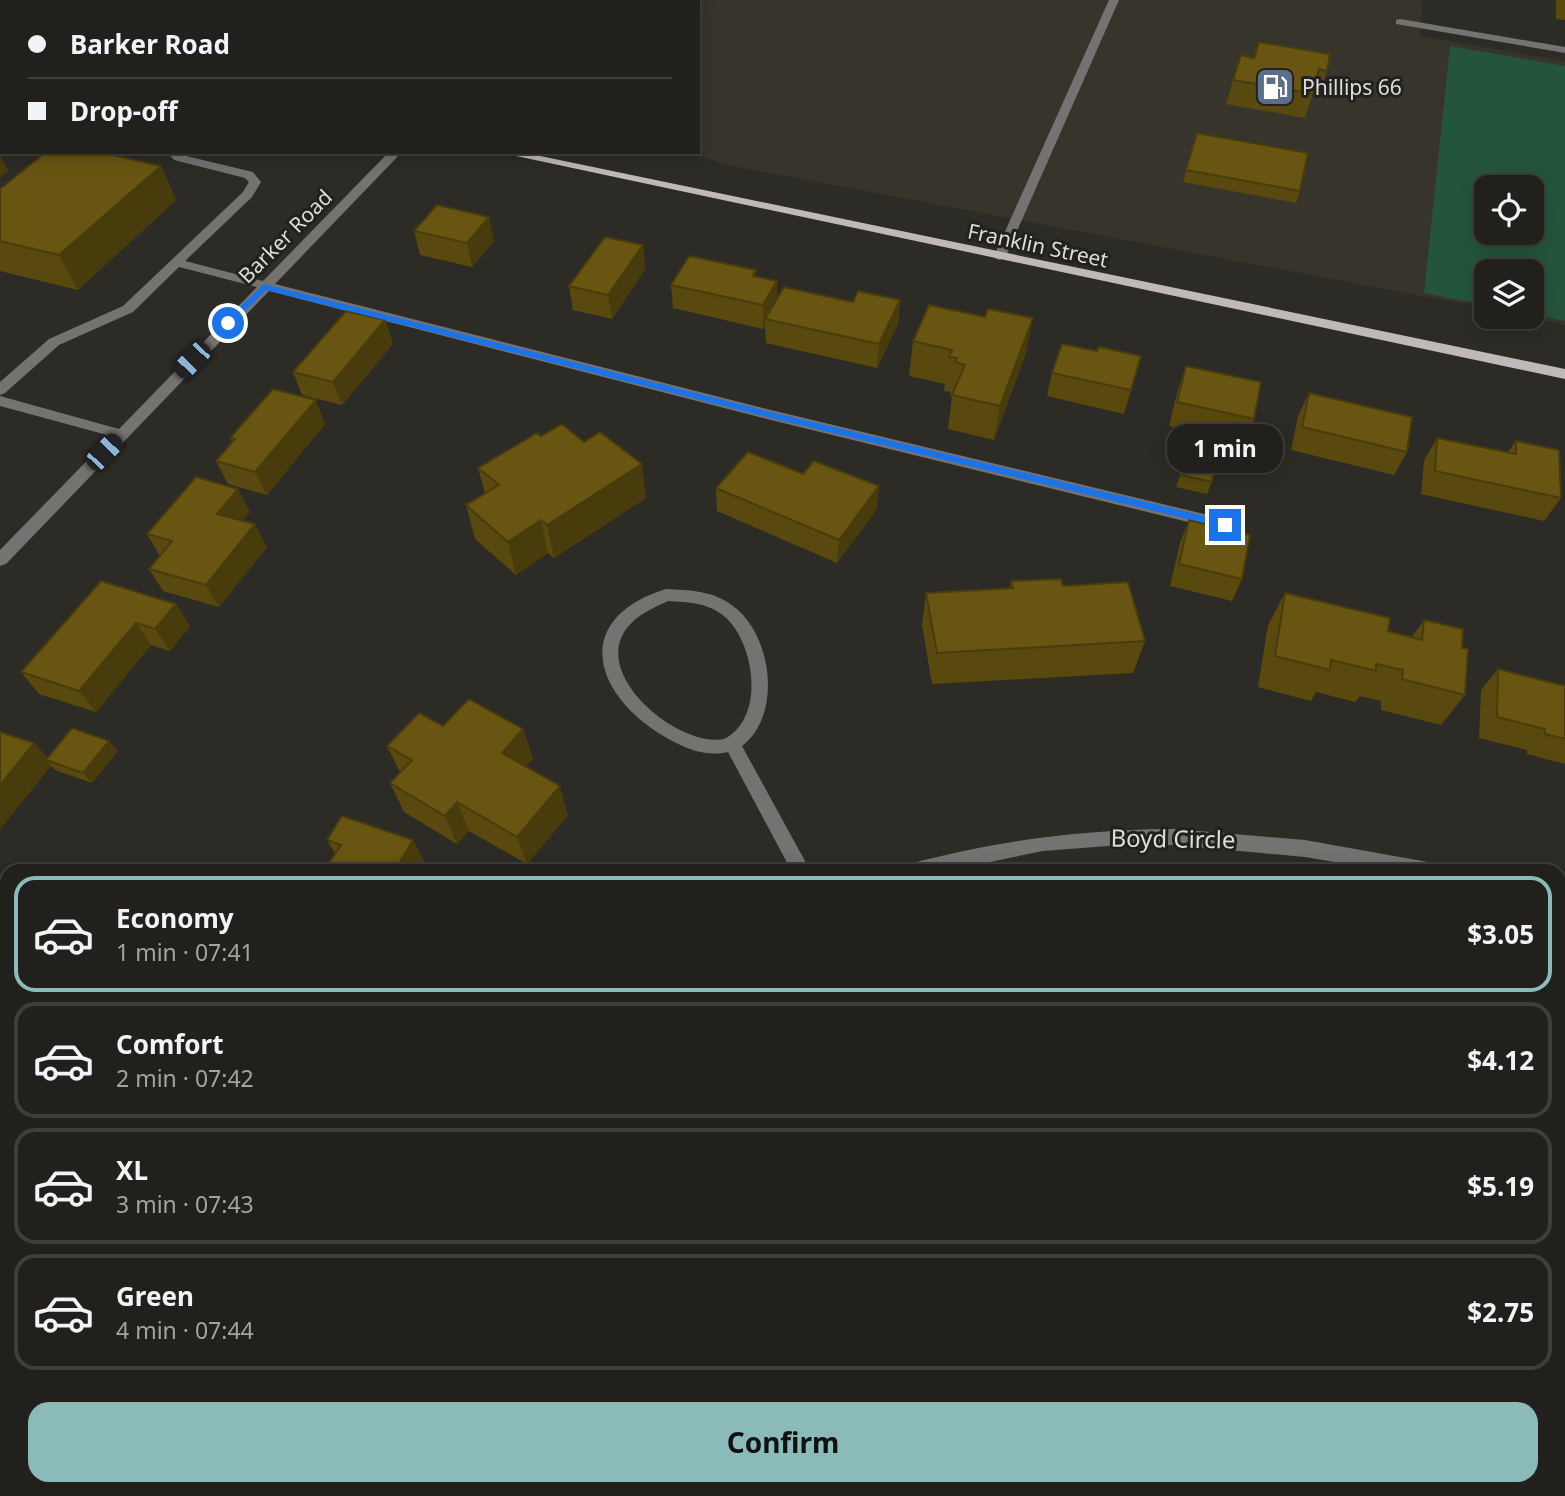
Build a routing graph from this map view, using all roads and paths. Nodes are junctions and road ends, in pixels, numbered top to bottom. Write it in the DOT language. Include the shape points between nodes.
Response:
graph roads {
  1 [pos="1114,0"];
  2 [pos="1400,22"];
  3 [pos="1565,50"];
  4 [pos="175,154"];
  5 [pos="394,154"];
  6 [pos="512,154"];
  7 [pos="1000,257"];
  8 [pos="177,262"];
  9 [pos="264,286"];
  10 [pos="1565,374"];
  11 [pos="0,390"];
  12 [pos="0,401"];
  13 [pos="121,434"];
  14 [pos="1225,525"];
  15 [pos="0,560"];
  16 [pos="732,744"];
  17 [pos="798,864"];
  18 [pos="935,864"];
  19 [pos="1400,864"];
  1 -- 7 [label="street"];
  2 -- 3 [label="street"];
  4 -- 8 [label="street" via="249,175 255,182"];
  5 -- 9 [label="street, Barker Road"];
  6 -- 7 [label="main road, Franklin Street"];
  7 -- 10 [label="main road, Franklin Street"];
  8 -- 9 [label="street"];
  8 -- 11 [label="street" via="128,309 54,342"];
  9 -- 13 [label="street, Barker Road"];
  9 -- 14 [label="street" via="784,419"];
  12 -- 13 [label="street"];
  13 -- 15 [label="street, Barker Road"];
  16 -- 16 [label="street" via="747,732 757,707 754,648 739,621 720,604 694,596 666,596 643,603 625,618 613,637 609,656 613,678 626,699 678,736 709,747"];
  16 -- 17 [label="street"];
  18 -- 19 [label="street, Boyd Circle" via="1020,845 1144,835 1247,840"];
}
